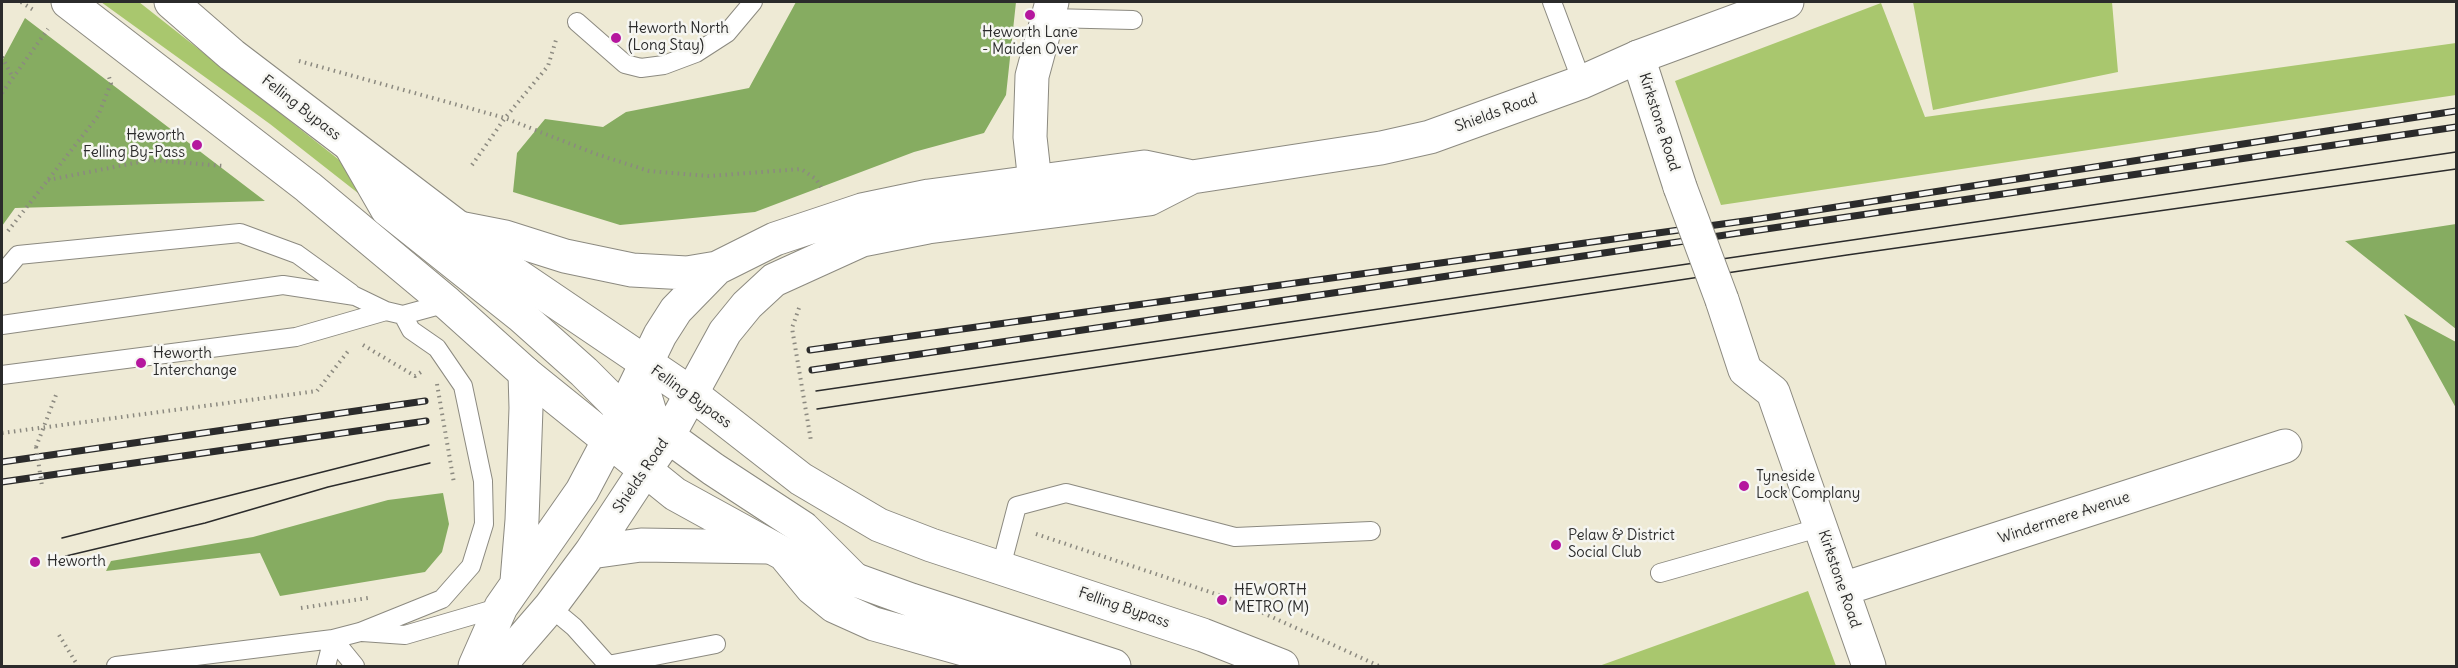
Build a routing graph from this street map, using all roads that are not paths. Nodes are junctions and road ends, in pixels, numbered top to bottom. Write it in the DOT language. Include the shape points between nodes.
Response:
graph roads {
  1 [pos="171,2"];
  2 [pos="753,2"];
  3 [pos="1552,2"];
  4 [pos="1787,2"];
  5 [pos="1050,10"];
  6 [pos="60,12"];
  7 [pos="1133,20"];
  8 [pos="577,22"];
  9 [pos="1638,57"];
  10 [pos="1582,82"];
  11 [pos="352,148"];
  12 [pos="1192,177"];
  13 [pos="1034,179"];
  14 [pos="1038,213"];
  15 [pos="459,228"];
  16 [pos="717,268"];
  17 [pos="2,274"];
  18 [pos="355,296"];
  19 [pos="447,303"];
  20 [pos="394,313"];
  21 [pos="2,325"];
  22 [pos="646,364"];
  23 [pos="525,373"];
  24 [pos="2,375"];
  25 [pos="692,394"];
  26 [pos="623,410"];
  27 [pos="667,438"];
  28 [pos="609,440"];
  29 [pos="2284,446"];
  30 [pos="645,470"];
  31 [pos="1822,527"];
  32 [pos="1371,531"];
  33 [pos="776,550"];
  34 [pos="591,552"];
  35 [pos="1001,567"];
  36 [pos="1660,573"];
  37 [pos="855,579"];
  38 [pos="1843,589"];
  39 [pos="509,595"];
  40 [pos="550,607"];
  41 [pos="360,632"];
  42 [pos="333,639"];
  43 [pos="716,644"];
  44 [pos="116,666"];
  45 [pos="326,666"];
  46 [pos="355,666"];
  47 [pos="476,666"];
  48 [pos="499,666"];
  49 [pos="1096,666"];
  50 [pos="1114,666"];
  51 [pos="1281,666"];
  52 [pos="1869,666"];
  1 -- 11 [label="main road, Felling Bypass"];
  2 -- 8 [label="lane" via="727,33 696,53 664,65 641,68 625,64"];
  3 -- 10 [label="lane"];
  4 -- 9 [label="main road, Shields Road"];
  5 -- 7 [label="lane"];
  5 -- 13 [label="main road" via="1032,76 1030,137"];
  6 -- 19 [label="main road" via="308,187"];
  9 -- 10 [label="main road, Shields Road"];
  9 -- 31 [label="main road, Kirkstone Road, bridge" via="1744,370 1773,392"];
  10 -- 12 [label="main road, Shields Road" via="1420,139"];
  11 -- 15 [label="main road, Felling Bypass"];
  11 -- 26 [label="main road" via="387,210 550,340"];
  12 -- 13 [label="main road" via="1144,167"];
  12 -- 14 [label="main road, Shields Road" via="1149,199"];
  13 -- 14 [label="main road"];
  13 -- 16 [label="main road" via="862,210 775,239"];
  14 -- 25 [label="main road, Shields Road" via="862,240 774,280 725,332"];
  15 -- 16 [label="main road" via="632,270 679,273"];
  15 -- 22 [label="main road, Felling Bypass" via="509,270"];
  16 -- 22 [label="main road" via="676,310"];
  17 -- 18 [label="lane" via="18,255 240,233 297,254"];
  18 -- 20 [label="lane"];
  18 -- 21 [label="lane" via="283,285"];
  19 -- 20 [label="lane"];
  19 -- 23 [label="main road"];
  20 -- 24 [label="lane" via="296,337"];
  20 -- 41 [label="lane" via="437,348 463,386 483,481 484,524 471,566 442,599"];
  22 -- 25 [label="main road, Felling Bypass"];
  22 -- 26 [label="main road"];
  22 -- 27 [label="main road" via="647,408"];
  23 -- 28 [label="main road"];
  23 -- 39 [label="main road" via="522,520"];
  25 -- 27 [label="main road, Shields Road"];
  25 -- 35 [label="main road, Felling Bypass" via="801,479 879,525"];
  26 -- 28 [label="main road"];
  26 -- 30 [label="main road" via="642,440"];
  27 -- 30 [label="main road, Shields Road"];
  27 -- 37 [label="main road" via="803,528"];
  28 -- 30 [label="main road"];
  28 -- 39 [label="main road" via="582,492"];
  29 -- 38 [label="main road, Windermere Avenue"];
  30 -- 33 [label="main road" via="675,494"];
  30 -- 34 [label="main road, Shields Road"];
  31 -- 36 [label="lane"];
  31 -- 38 [label="main road, Kirkstone Road"];
  32 -- 35 [label="lane" via="1235,537 1066,493 1017,506"];
  33 -- 34 [label="main road" via="641,545"];
  33 -- 37 [label="main road"];
  33 -- 49 [label="main road" via="834,606 874,624 1010,662"];
  34 -- 40 [label="main road, Shields Road"];
  35 -- 51 [label="main road, Felling Bypass" via="1203,635"];
  37 -- 50 [label="main road"];
  38 -- 52 [label="main road, Kirkstone Road"];
  39 -- 41 [label="lane" via="405,635"];
  39 -- 47 [label="main road"];
  40 -- 43 [label="lane" via="608,665"];
  40 -- 48 [label="main road, Shields Road"];
  41 -- 42 [label="lane"];
  42 -- 44 [label="lane"];
  42 -- 45 [label="lane"];
  42 -- 46 [label="lane"];
}
